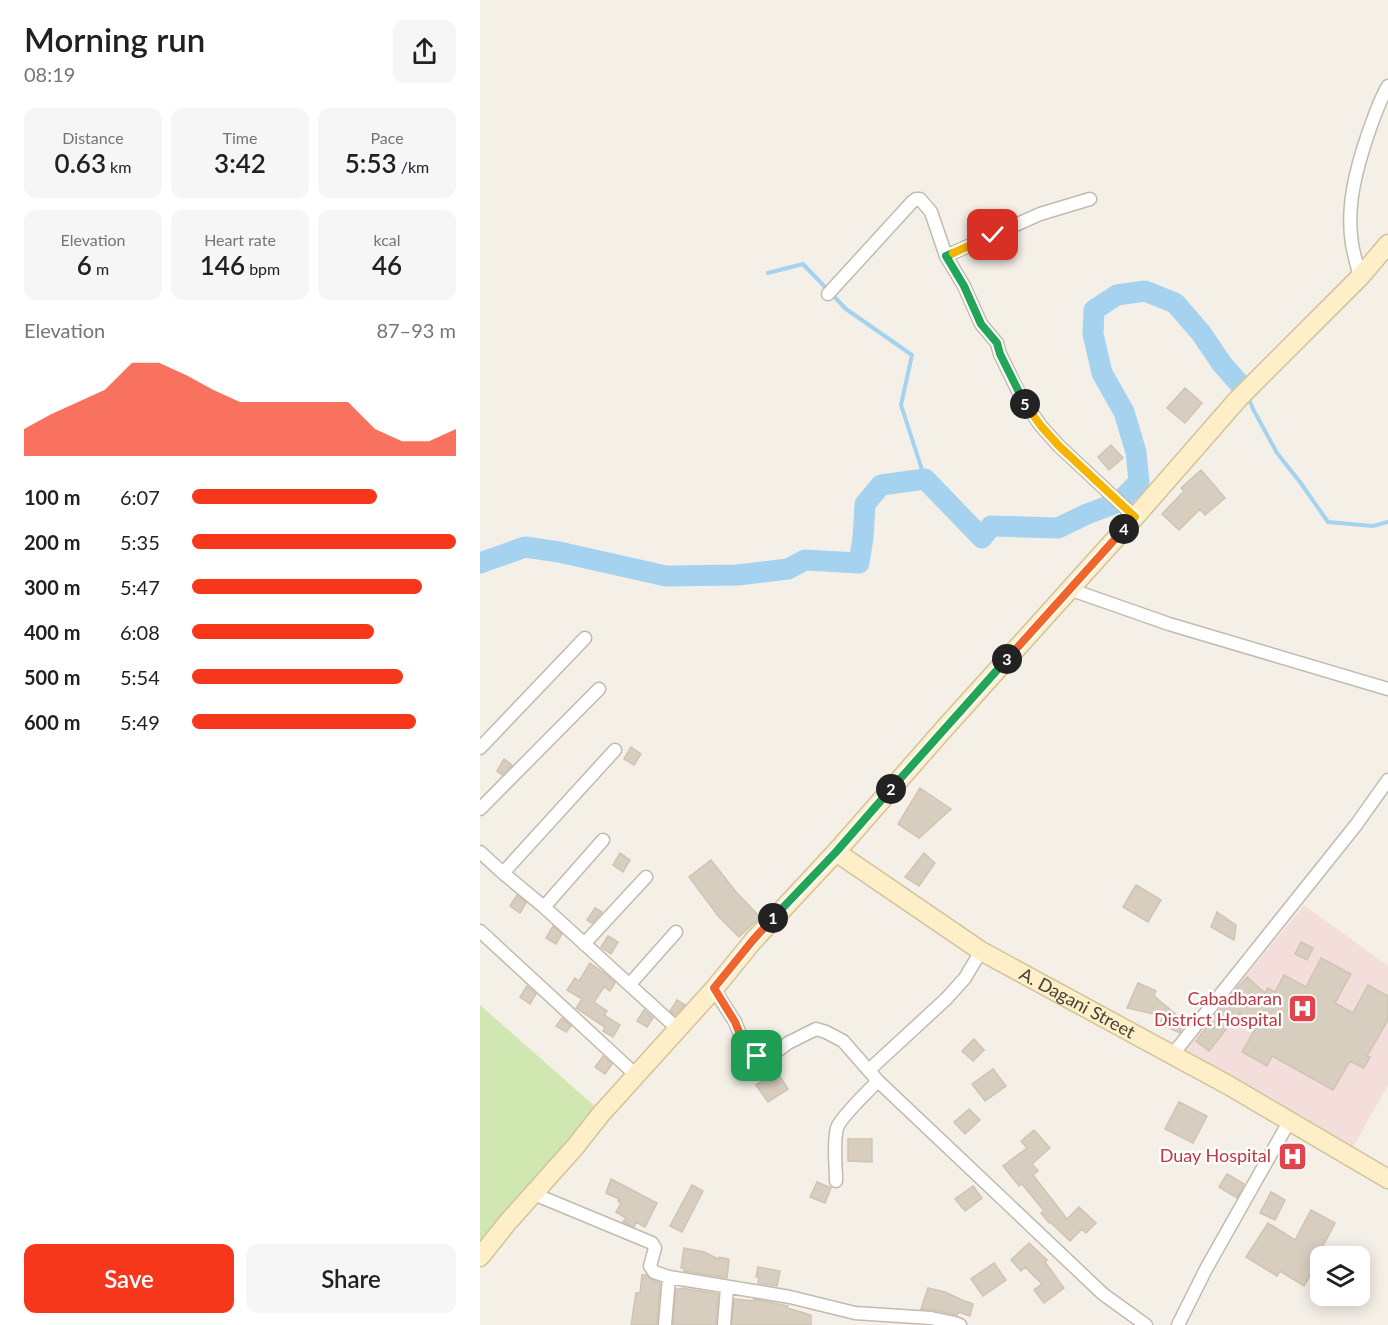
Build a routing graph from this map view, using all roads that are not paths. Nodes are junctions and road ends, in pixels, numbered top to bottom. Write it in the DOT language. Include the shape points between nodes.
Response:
graph roads {
  1 [pos="1388,86"];
  2 [pos="1090,199"];
  3 [pos="1388,244"];
  4 [pos="946,256"];
  5 [pos="1360,277"];
  6 [pos="832,290"];
  7 [pos="1127,510"];
  8 [pos="1070,589"];
  9 [pos="585,638"];
  10 [pos="599,689"];
  11 [pos="1388,689"];
  12 [pos="480,748"];
  13 [pos="615,750"];
  14 [pos="1388,780"];
  15 [pos="480,809"];
  16 [pos="603,840"];
  17 [pos="480,852"];
  18 [pos="836,852"];
  19 [pos="503,873"];
  20 [pos="646,877"];
  21 [pos="544,907"];
  22 [pos="480,931"];
  23 [pos="676,932"];
  24 [pos="584,944"];
  25 [pos="981,951"];
  26 [pos="630,984"];
  27 [pos="714,988"];
  28 [pos="678,1029"];
  29 [pos="1173,1054"];
  30 [pos="869,1070"];
  31 [pos="636,1075"];
  32 [pos="878,1081"];
  33 [pos="1290,1120"];
  34 [pos="1388,1179"];
  35 [pos="836,1181"];
  36 [pos="534,1194"];
  37 [pos="480,1257"];
  38 [pos="669,1277"];
  39 [pos="727,1288"];
  40 [pos="665,1325"];
  41 [pos="724,1325"];
  42 [pos="960,1325"];
  43 [pos="1146,1325"];
  44 [pos="1178,1325"];
  1 -- 5 [label="street" via="1355,180 1352,243"];
  2 -- 4 [label="street" via="1040,214"];
  3 -- 5 [label="main road"];
  4 -- 6 [label="street" via="931,212 918,198"];
  4 -- 7 [label="street" via="981,324 997,343 1022,399 1041,426"];
  5 -- 7 [label="main road"];
  7 -- 8 [label="main road"];
  8 -- 11 [label="street" via="1169,624"];
  8 -- 18 [label="main road"];
  9 -- 12 [label="street"];
  10 -- 15 [label="street"];
  13 -- 19 [label="street"];
  14 -- 29 [label="street"];
  16 -- 21 [label="street"];
  17 -- 19 [label="street"];
  18 -- 25 [label="main road, A. Dagani Street"];
  18 -- 27 [label="main road" via="753,940"];
  19 -- 21 [label="street"];
  20 -- 24 [label="street"];
  21 -- 24 [label="street"];
  22 -- 31 [label="street"];
  23 -- 26 [label="street"];
  24 -- 26 [label="street"];
  25 -- 29 [label="main road, A. Dagani Street"];
  25 -- 30 [label="street" via="946,999"];
  26 -- 28 [label="street"];
  27 -- 28 [label="main road"];
  27 -- 30 [label="street" via="747,1051 757,1056 776,1052 816,1029 843,1041"];
  28 -- 31 [label="main road"];
  29 -- 33 [label="main road, A. Dagani Street"];
  30 -- 32 [label="street"];
  31 -- 36 [label="main road"];
  32 -- 35 [label="street" via="838,1125"];
  32 -- 43 [label="street" via="1103,1294"];
  33 -- 34 [label="main road, A. Dagani Street"];
  33 -- 44 [label="street"];
  36 -- 37 [label="main road"];
  36 -- 38 [label="street" via="652,1243 655,1248 650,1266 654,1272"];
  38 -- 39 [label="street"];
  38 -- 40 [label="street"];
  39 -- 41 [label="street"];
  39 -- 42 [label="street" via="790,1297 855,1313 931,1318"];
}
